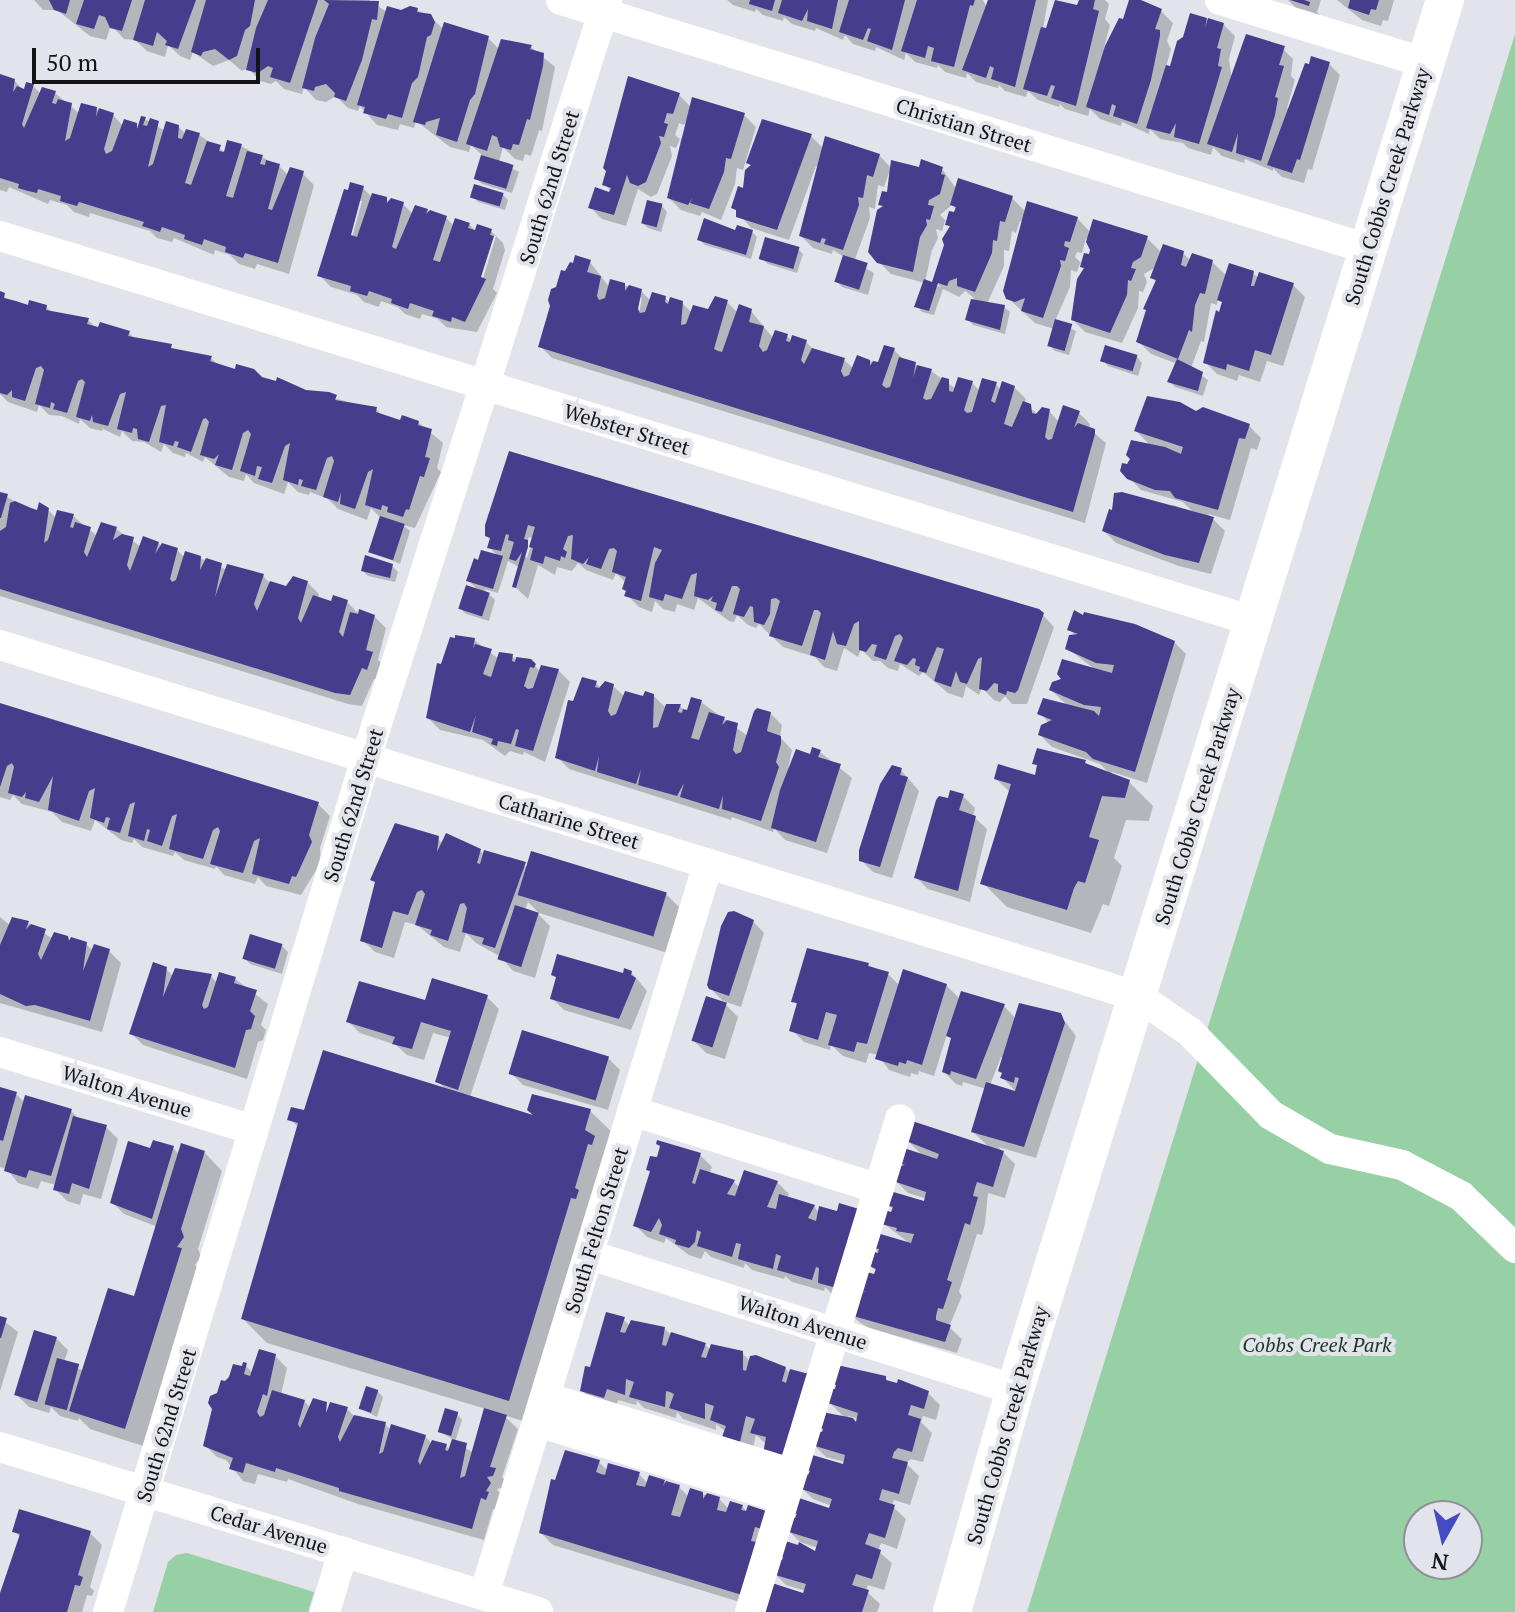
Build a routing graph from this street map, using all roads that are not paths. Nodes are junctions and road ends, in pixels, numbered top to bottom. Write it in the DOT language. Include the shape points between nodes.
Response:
graph roads {
  1 [pos="561,0"];
  2 [pos="1220,0"];
  3 [pos="1445,0"];
  4 [pos="605,6"];
  5 [pos="1426,63"];
  6 [pos="0,236"];
  7 [pos="1368,249"];
  8 [pos="487,386"];
  9 [pos="1253,621"];
  10 [pos="0,645"];
  11 [pos="366,758"];
  12 [pos="708,864"];
  13 [pos="1139,997"];
  14 [pos="0,1052"];
  15 [pos="632,1111"];
  16 [pos="900,1119"];
  17 [pos="253,1130"];
  18 [pos="879,1189"];
  19 [pos="1515,1248"];
  20 [pos="590,1255"];
  21 [pos="834,1332"];
  22 [pos="1015,1390"];
  23 [pos="542,1409"];
  24 [pos="0,1447"];
  25 [pos="787,1486"];
  26 [pos="147,1492"];
  27 [pos="343,1552"];
  28 [pos="484,1595"];
  29 [pos="108,1612"];
  30 [pos="325,1612"];
  31 [pos="538,1612"];
  32 [pos="750,1612"];
  33 [pos="952,1612"];
  1 -- 4 [label="street, Christian Street"];
  2 -- 5 [label="street"];
  3 -- 5 [label="main road, South Cobbs Creek Parkway"];
  4 -- 7 [label="street, Christian Street"];
  4 -- 8 [label="street, South 62nd Street"];
  5 -- 7 [label="main road, South Cobbs Creek Parkway"];
  6 -- 8 [label="street, Webster Street"];
  7 -- 9 [label="main road, South Cobbs Creek Parkway"];
  8 -- 9 [label="street, Webster Street"];
  8 -- 11 [label="street, South 62nd Street"];
  9 -- 13 [label="main road, South Cobbs Creek Parkway"];
  10 -- 11 [label="street, Catharine Street"];
  11 -- 12 [label="street, Catharine Street"];
  11 -- 17 [label="street, South 62nd Street"];
  12 -- 13 [label="street, Catharine Street"];
  12 -- 15 [label="street, South Felton Street"];
  13 -- 19 [label="street, Catharine Street" via="1190,1032 1271,1115 1330,1149 1402,1165 1461,1196"];
  13 -- 22 [label="main road, South Cobbs Creek Parkway"];
  14 -- 17 [label="street, Walton Avenue"];
  15 -- 18 [label="street"];
  15 -- 20 [label="street, South Felton Street"];
  16 -- 18 [label="street"];
  17 -- 26 [label="street, South 62nd Street"];
  18 -- 21 [label="street"];
  20 -- 21 [label="street, Walton Avenue"];
  20 -- 23 [label="street, South Felton Street"];
  21 -- 22 [label="street, Walton Avenue"];
  21 -- 25 [label="street"];
  22 -- 33 [label="main road, South Cobbs Creek Parkway"];
  23 -- 25 [label="street"];
  23 -- 28 [label="street, South Felton Street"];
  24 -- 26 [label="street, Cedar Avenue"];
  25 -- 32 [label="street"];
  26 -- 27 [label="street, Cedar Avenue"];
  26 -- 29 [label="street, South 62nd Street"];
  27 -- 28 [label="street, Cedar Avenue"];
  27 -- 30 [label="street"];
  28 -- 31 [label="street, Cedar Avenue"];
}
